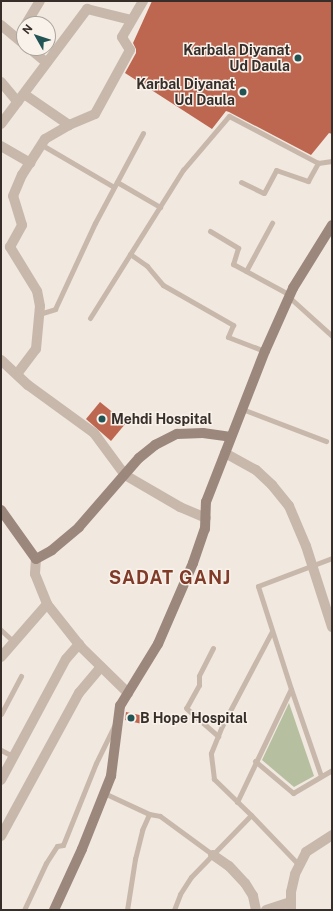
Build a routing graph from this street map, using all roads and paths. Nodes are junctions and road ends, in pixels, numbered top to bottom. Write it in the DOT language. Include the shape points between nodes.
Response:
graph roads {
  1 [pos="40,1"];
  2 [pos="143,1"];
  3 [pos="31,16"];
  4 [pos="131,20"];
  5 [pos="1,25"];
  6 [pos="16,38"];
  7 [pos="39,56"];
  8 [pos="47,63"];
  9 [pos="1,82"];
  10 [pos="21,98"];
  11 [pos="1,124"];
  12 [pos="69,125"];
  13 [pos="143,133"];
  14 [pos="42,145"];
  15 [pos="1,146"];
  16 [pos="332,161"];
  17 [pos="30,163"];
  18 [pos="318,163"];
  19 [pos="116,182"];
  20 [pos="241,182"];
  21 [pos="114,187"];
  22 [pos="160,207"];
  23 [pos="272,223"];
  24 [pos="332,225"];
  25 [pos="210,231"];
  26 [pos="130,254"];
  27 [pos="246,271"];
  28 [pos="290,296"];
  29 [pos="39,314"];
  30 [pos="90,318"];
  31 [pos="332,336"];
  32 [pos="264,351"];
  33 [pos="1,360"];
  34 [pos="17,374"];
  35 [pos="242,409"];
  36 [pos="231,437"];
  37 [pos="326,441"];
  38 [pos="225,453"];
  39 [pos="125,474"];
  40 [pos="1,510"];
  41 [pos="206,518"];
  42 [pos="332,558"];
  43 [pos="36,559"];
  44 [pos="312,566"];
  45 [pos="47,604"];
  46 [pos="332,627"];
  47 [pos="1,630"];
  48 [pos="272,631"];
  49 [pos="14,642"];
  50 [pos="79,644"];
  51 [pos="213,648"];
  52 [pos="1,657"];
  53 [pos="101,667"];
  54 [pos="21,676"];
  55 [pos="291,689"];
  56 [pos="128,693"];
  57 [pos="1,714"];
  58 [pos="117,722"];
  59 [pos="218,736"];
  60 [pos="1,750"];
  61 [pos="14,757"];
  62 [pos="255,761"];
  63 [pos="332,770"];
  64 [pos="321,776"];
  65 [pos="1,780"];
  66 [pos="104,793"];
  67 [pos="237,802"];
  68 [pos="150,814"];
  69 [pos="251,815"];
  70 [pos="332,835"];
  71 [pos="1,836"];
  72 [pos="213,855"];
  73 [pos="299,865"];
  74 [pos="291,906"];
  75 [pos="24,910"];
  76 [pos="54,910"];
  77 [pos="127,910"];
  78 [pos="174,910"];
  79 [pos="256,910"];
  80 [pos="266,910"];
  1 -- 3 [label="street"];
  2 -- 4 [label="street"];
  4 -- 8 [label="street" via="87,9"];
  4 -- 12 [label="street" via="122,37 130,50 95,114"];
  5 -- 6 [label="street"];
  7 -- 8 [label="street"];
  8 -- 10 [label="street"];
  9 -- 10 [label="street"];
  10 -- 11 [label="street"];
  10 -- 12 [label="street"];
  12 -- 14 [label="street" via="46,139"];
  13 -- 19 [label="lane"];
  14 -- 17 [label="street"];
  14 -- 21 [label="lane"];
  15 -- 17 [label="street"];
  16 -- 18 [label="lane"];
  17 -- 29 [label="street" via="13,196 22,224 10,247 37,291"];
  18 -- 20 [label="lane" via="308,181 276,170 264,193"];
  18 -- 22 [label="lane" via="229,116 183,170"];
  19 -- 21 [label="lane"];
  19 -- 22 [label="lane"];
  21 -- 29 [label="lane" via="55,309"];
  22 -- 26 [label="lane"];
  23 -- 27 [label="lane"];
  24 -- 28 [label="street"];
  25 -- 27 [label="lane" via="238,248 233,264"];
  26 -- 30 [label="lane"];
  26 -- 32 [label="lane" via="147,266 163,285 233,325 228,336"];
  27 -- 28 [label="lane"];
  28 -- 31 [label="lane"];
  28 -- 32 [label="street"];
  29 -- 34 [label="street" via="36,349"];
  32 -- 35 [label="street"];
  33 -- 34 [label="street"];
  34 -- 39 [label="street" via="28,385 94,433"];
  35 -- 36 [label="street"];
  35 -- 37 [label="lane"];
  36 -- 38 [label="street"];
  36 -- 39 [label="street" via="203,432 177,434 155,445"];
  38 -- 41 [label="street" via="206,502"];
  38 -- 44 [label="street" via="256,470 289,506"];
  39 -- 41 [label="street" via="180,507"];
  39 -- 43 [label="street" via="79,527 52,550"];
  40 -- 43 [label="street"];
  41 -- 56 [label="street" via="205,529 193,563 158,644"];
  42 -- 44 [label="lane"];
  43 -- 45 [label="street" via="35,574"];
  44 -- 46 [label="street"];
  44 -- 48 [label="lane" via="258,586"];
  45 -- 49 [label="street"];
  45 -- 50 [label="street"];
  47 -- 49 [label="lane"];
  48 -- 55 [label="lane"];
  48 -- 59 [label="lane"];
  49 -- 52 [label="street"];
  50 -- 53 [label="street"];
  50 -- 61 [label="street" via="66,659"];
  51 -- 59 [label="lane" via="199,676 199,685 186,708"];
  53 -- 56 [label="street"];
  53 -- 71 [label="street" via="79,693"];
  54 -- 57 [label="lane"];
  55 -- 62 [label="lane"];
  55 -- 64 [label="lane"];
  56 -- 58 [label="street" via="120,706"];
  58 -- 66 [label="street" via="111,776"];
  58 -- 75 [label="lane" via="96,763 62,845 57,846 46,863"];
  59 -- 67 [label="lane" via="211,753 214,779"];
  60 -- 61 [label="lane"];
  61 -- 65 [label="street"];
  62 -- 64 [label="lane" via="293,793"];
  62 -- 67 [label="lane"];
  63 -- 64 [label="lane"];
  66 -- 68 [label="lane"];
  66 -- 76 [label="street"];
  67 -- 69 [label="lane"];
  68 -- 72 [label="lane" via="160,816"];
  68 -- 77 [label="lane" via="142,830 135,859"];
  69 -- 72 [label="lane"];
  69 -- 73 [label="lane"];
  70 -- 73 [label="street" via="306,852"];
  72 -- 78 [label="lane" via="191,877"];
  72 -- 79 [label="street" via="229,866 245,883 253,896"];
  73 -- 74 [label="street" via="295,874"];
  74 -- 80 [label="street"];
}
